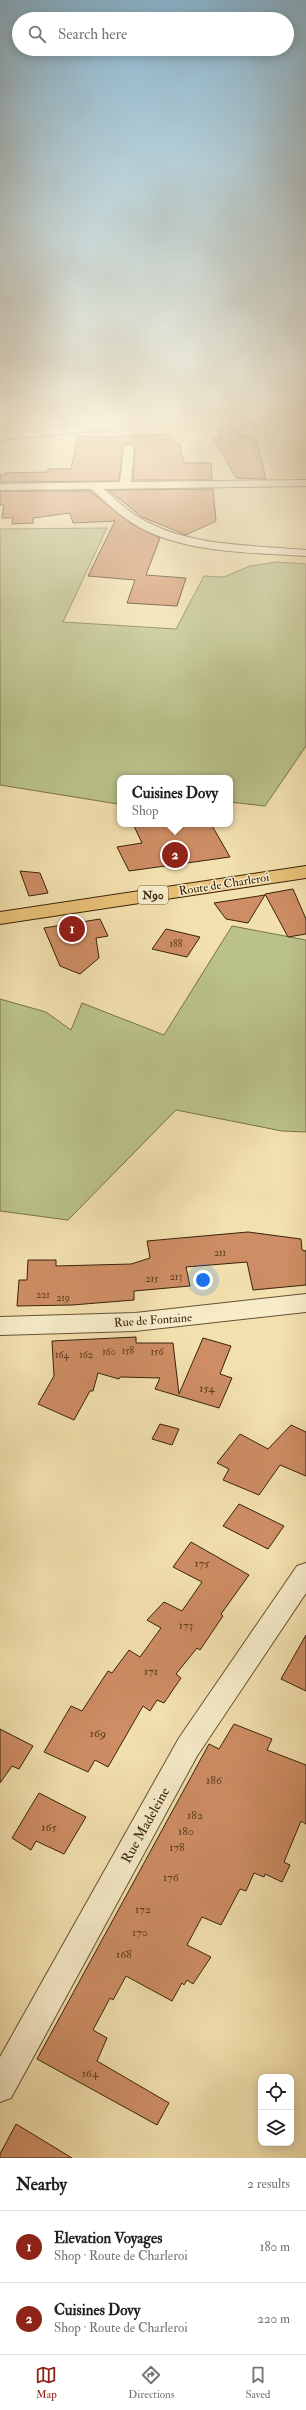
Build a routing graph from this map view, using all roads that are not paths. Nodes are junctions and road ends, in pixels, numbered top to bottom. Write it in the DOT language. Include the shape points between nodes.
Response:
graph roads {
  1 [pos="135,520"];
  2 [pos="306,553"];
  3 [pos="306,872"];
  4 [pos="0,918"];
  5 [pos="306,1303"];
  6 [pos="0,1326"];
  7 [pos="306,1574"];
  8 [pos="0,2087"];
  1 -- 2 [label="street" via="174,538"];
  3 -- 4 [label="main road, Route de Charleroi / N90"];
  5 -- 6 [label="street, Rue de Fontaine" via="135,1322"];
  7 -- 8 [label="street, Rue Madeleine" via="188,1747"];
}
